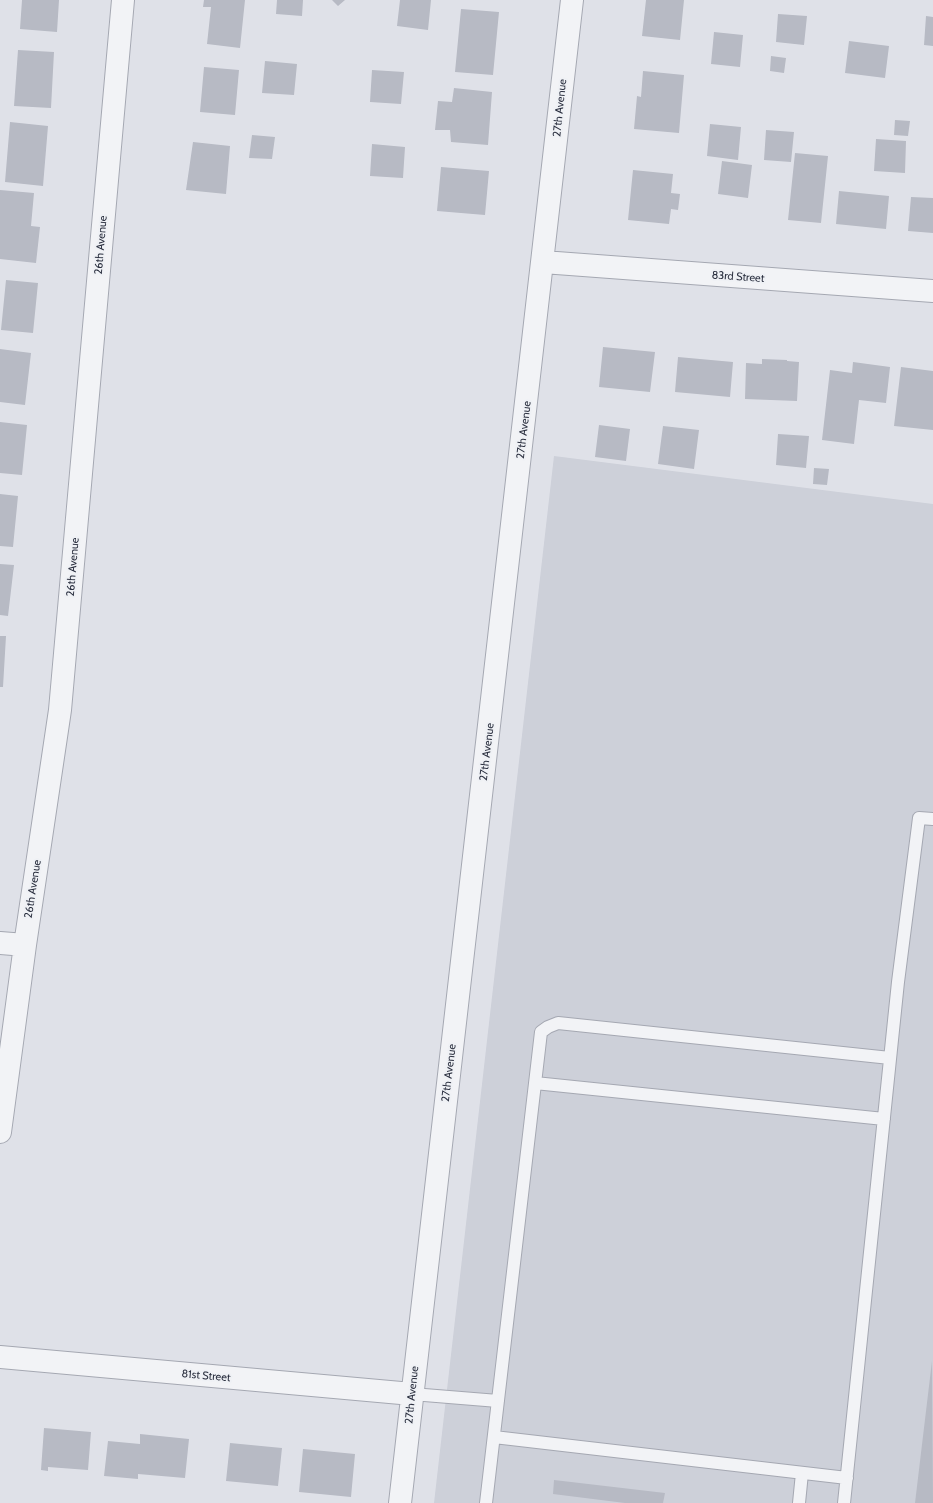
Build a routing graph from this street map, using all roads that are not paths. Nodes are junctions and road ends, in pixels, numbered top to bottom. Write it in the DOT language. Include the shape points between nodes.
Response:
graph roads {
  1 [pos="123,0"];
  2 [pos="572,0"];
  3 [pos="543,262"];
  4 [pos="933,291"];
  5 [pos="933,819"];
  6 [pos="0,943"];
  7 [pos="25,945"];
  8 [pos="890,1058"];
  9 [pos="535,1083"];
  10 [pos="884,1119"];
  11 [pos="0,1132"];
  12 [pos="0,1357"];
  13 [pos="412,1394"];
  14 [pos="498,1401"];
  15 [pos="494,1437"];
  16 [pos="802,1473"];
  17 [pos="847,1478"];
  18 [pos="400,1503"];
  19 [pos="486,1503"];
  20 [pos="799,1503"];
  21 [pos="844,1503"];
  1 -- 7 [label="street, 26th Avenue" via="60,710"];
  2 -- 3 [label="street, 27th Avenue"];
  3 -- 4 [label="street, 83rd Street"];
  3 -- 13 [label="street, 27th Avenue"];
  5 -- 8 [label="lane" via="918,818"];
  6 -- 7 [label="street"];
  7 -- 11 [label="street, 26th Avenue"];
  8 -- 9 [label="lane" via="558,1023 541,1032"];
  8 -- 10 [label="lane"];
  9 -- 10 [label="lane"];
  9 -- 14 [label="lane"];
  10 -- 17 [label="lane"];
  12 -- 13 [label="street, 81st Street"];
  13 -- 14 [label="lane"];
  13 -- 18 [label="street, 27th Avenue"];
  14 -- 15 [label="lane"];
  15 -- 16 [label="lane"];
  15 -- 19 [label="lane"];
  16 -- 17 [label="lane"];
  16 -- 20 [label="lane"];
  17 -- 21 [label="lane"];
}
